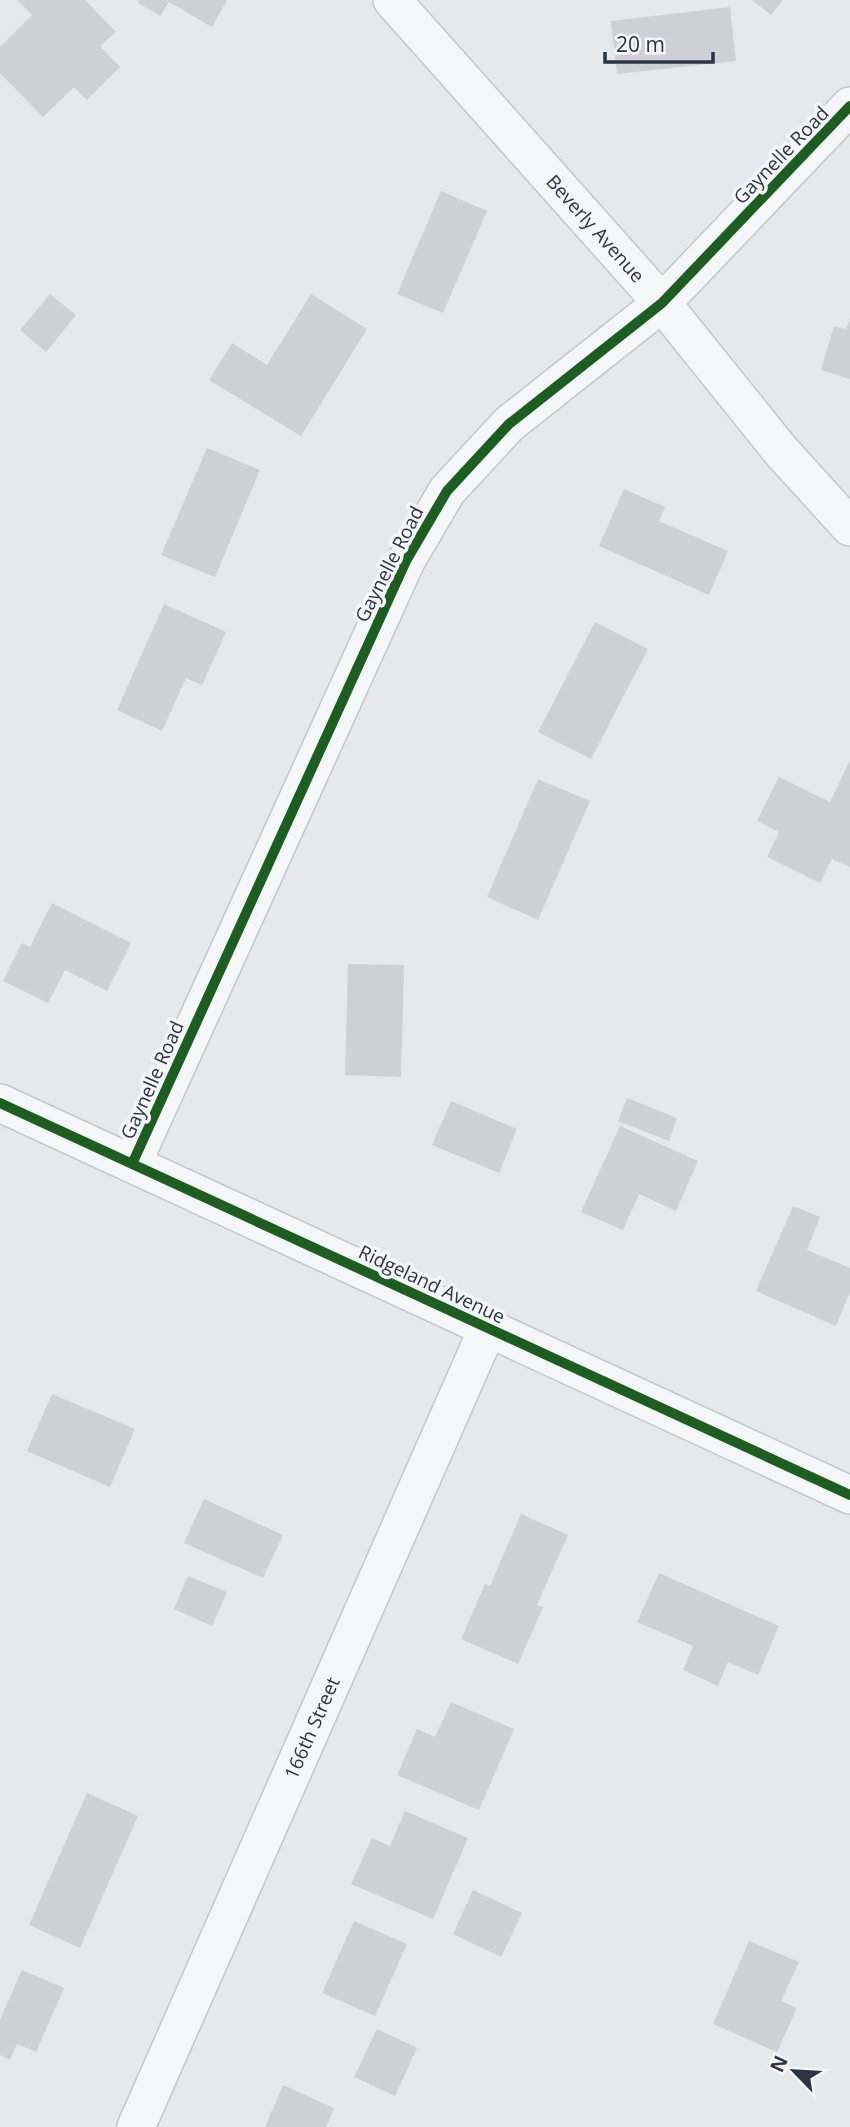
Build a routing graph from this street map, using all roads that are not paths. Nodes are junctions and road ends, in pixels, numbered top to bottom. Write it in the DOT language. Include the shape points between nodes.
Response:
graph roads {
  1 [pos="392,0"];
  2 [pos="850,106"];
  3 [pos="662,303"];
  4 [pos="850,527"];
  5 [pos="0,1103"];
  6 [pos="134,1162"];
  7 [pos="487,1330"];
  8 [pos="850,1494"];
  9 [pos="136,2127"];
  1 -- 3 [label="street, Beverly Avenue"];
  2 -- 3 [label="street, Gaynelle Road"];
  3 -- 4 [label="street, Beverly Avenue" via="781,451"];
  3 -- 6 [label="street, Gaynelle Road" via="509,424 447,491 407,561"];
  5 -- 6 [label="street, Ridgeland Avenue"];
  6 -- 7 [label="street, Ridgeland Avenue"];
  7 -- 8 [label="street, Ridgeland Avenue"];
  7 -- 9 [label="street, 166th Street"];
}
